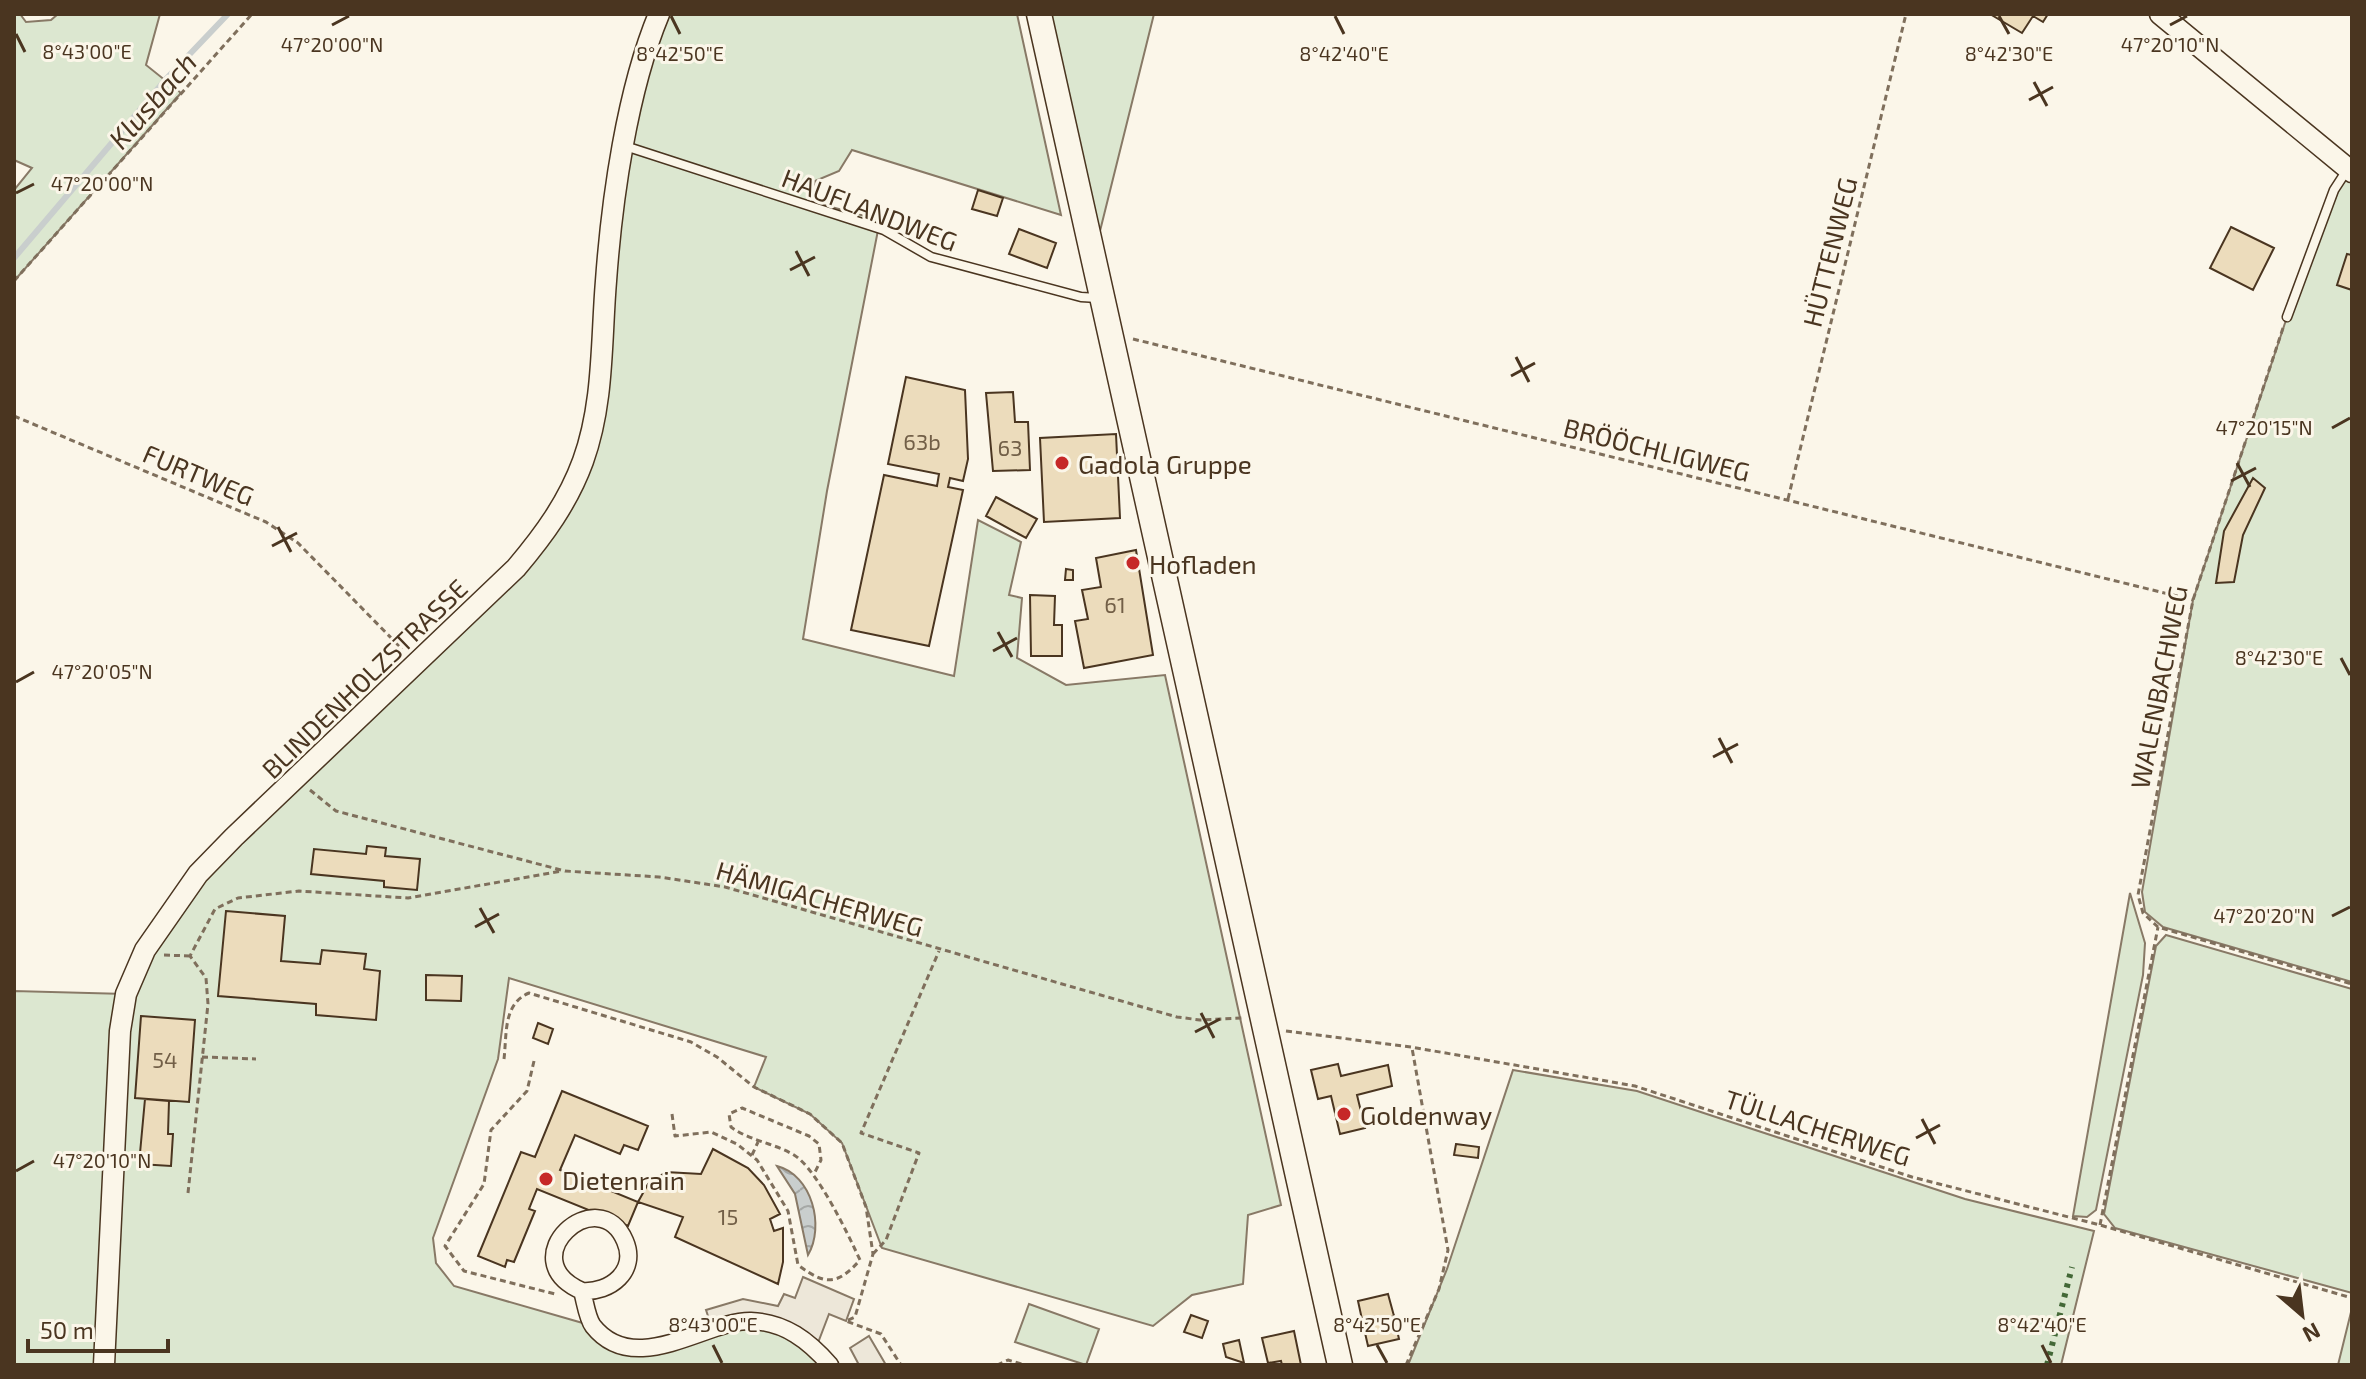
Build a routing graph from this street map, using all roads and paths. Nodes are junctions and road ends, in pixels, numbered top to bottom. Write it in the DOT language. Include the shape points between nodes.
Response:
graph roads {
  1 [pos="252,14"];
  2 [pos="659,14"];
  3 [pos="1039,14"];
  4 [pos="1906,14"];
  5 [pos="2160,14"];
  6 [pos="625,146"];
  7 [pos="2350,170"];
  8 [pos="14,281"];
  9 [pos="1103,298"];
  10 [pos="2287,317"];
  11 [pos="1111,334"];
  12 [pos="14,416"];
  13 [pos="1788,499"];
  14 [pos="2193,600"];
  15 [pos="416,665"];
  16 [pos="298,778"];
  17 [pos="565,871"];
  18 [pos="2158,927"];
  19 [pos="939,951"];
  20 [pos="2352,984"];
  21 [pos="1264,1024"];
  22 [pos="1411,1047"];
  23 [pos="202,1057"];
  24 [pos="256,1059"];
  25 [pos="504,1059"];
  26 [pos="534,1061"];
  27 [pos="672,1114"];
  28 [pos="758,1142"];
  29 [pos="752,1155"];
  30 [pos="815,1172"];
  31 [pos="188,1193"];
  32 [pos="2100,1225"];
  33 [pos="873,1254"];
  34 [pos="584,1296"];
  35 [pos="2352,1298"];
  36 [pos="104,1365"];
  37 [pos="830,1365"];
  38 [pos="901,1365"];
  39 [pos="997,1365"];
  40 [pos="1025,1365"];
  41 [pos="1340,1365"];
  42 [pos="1406,1365"];
  1 -- 8 [label="path"];
  2 -- 6 [label="street, BLINDENHOLZSTRASSE" via="642,59"];
  3 -- 9 [label="main road"];
  4 -- 13 [label="path, HÜTTENWEG"];
  5 -- 7 [label="street"];
  6 -- 9 [label="lane, HAUFLANDWEG" via="884,230 931,257 1081,297"];
  6 -- 15 [label="street, BLINDENHOLZSTRASSE" via="609,235 600,388 583,461 546,533"];
  7 -- 10 [label="lane" via="2334,190"];
  9 -- 11 [label="main road"];
  10 -- 14 [label="path, WALENBACHWEG"];
  11 -- 13 [label="path, BRÖÖCHLIGWEG"];
  11 -- 21 [label="main road"];
  12 -- 15 [label="path, FURTWEG" via="266,522 298,543"];
  13 -- 14 [label="path, BRÖÖCHLIGWEG"];
  14 -- 18 [label="path, WALENBACHWEG" via="2138,895 2143,913"];
  15 -- 16 [label="street, BLINDENHOLZSTRASSE"];
  16 -- 17 [label="path, HÄMIGACHERWEG" via="336,811"];
  16 -- 36 [label="street, BLINDENHOLZSTRASSE" via="191,884 145,950 126,994 117,1070"];
  17 -- 19 [label="path, HÄMIGACHERWEG" via="725,887"];
  17 -- 23 [label="path" via="408,898 299,891 238,898 215,909 190,956 206,978"];
  18 -- 20 [label="path"];
  18 -- 32 [label="path"];
  19 -- 21 [label="path, HÄMIGACHERWEG" via="1200,1020"];
  19 -- 33 [label="path" via="861,1133 919,1153 886,1240"];
  21 -- 22 [label="path, TÜLLACHERWEG"];
  21 -- 41 [label="main road"];
  22 -- 32 [label="path, TÜLLACHERWEG" via="1635,1086 1912,1177"];
  22 -- 42 [label="path" via="1448,1250 1439,1289"];
  23 -- 24 [label="path"];
  23 -- 31 [label="path"];
  25 -- 33 [label="path" via="510,1007 529,993 691,1042 754,1087 810,1114 842,1143 866,1207"];
  26 -- 34 [label="path" via="527,1091 491,1130 484,1184 445,1246 464,1271"];
  27 -- 29 [label="path" via="675,1136 711,1132"];
  28 -- 29 [label="path"];
  28 -- 30 [label="path" via="792,1154"];
  28 -- 30 [label="path" via="731,1127 729,1114 742,1108 809,1136 819,1144 821,1160"];
  29 -- 30 [label="path" via="788,1211 798,1265 815,1277 835,1280 846,1277 860,1260"];
  32 -- 35 [label="path, TÜLLACHERWEG"];
  33 -- 38 [label="path" via="855,1317 846,1321 881,1334"];
  34 -- 34 [label="street" via="606,1288 624,1272 628,1248 605,1221 570,1224 556,1243 556,1267"];
  34 -- 37 [label="street" via="593,1326 621,1346 666,1347 749,1321 779,1325 799,1335"];
  39 -- 40 [label="path" via="1008,1360"];
}
